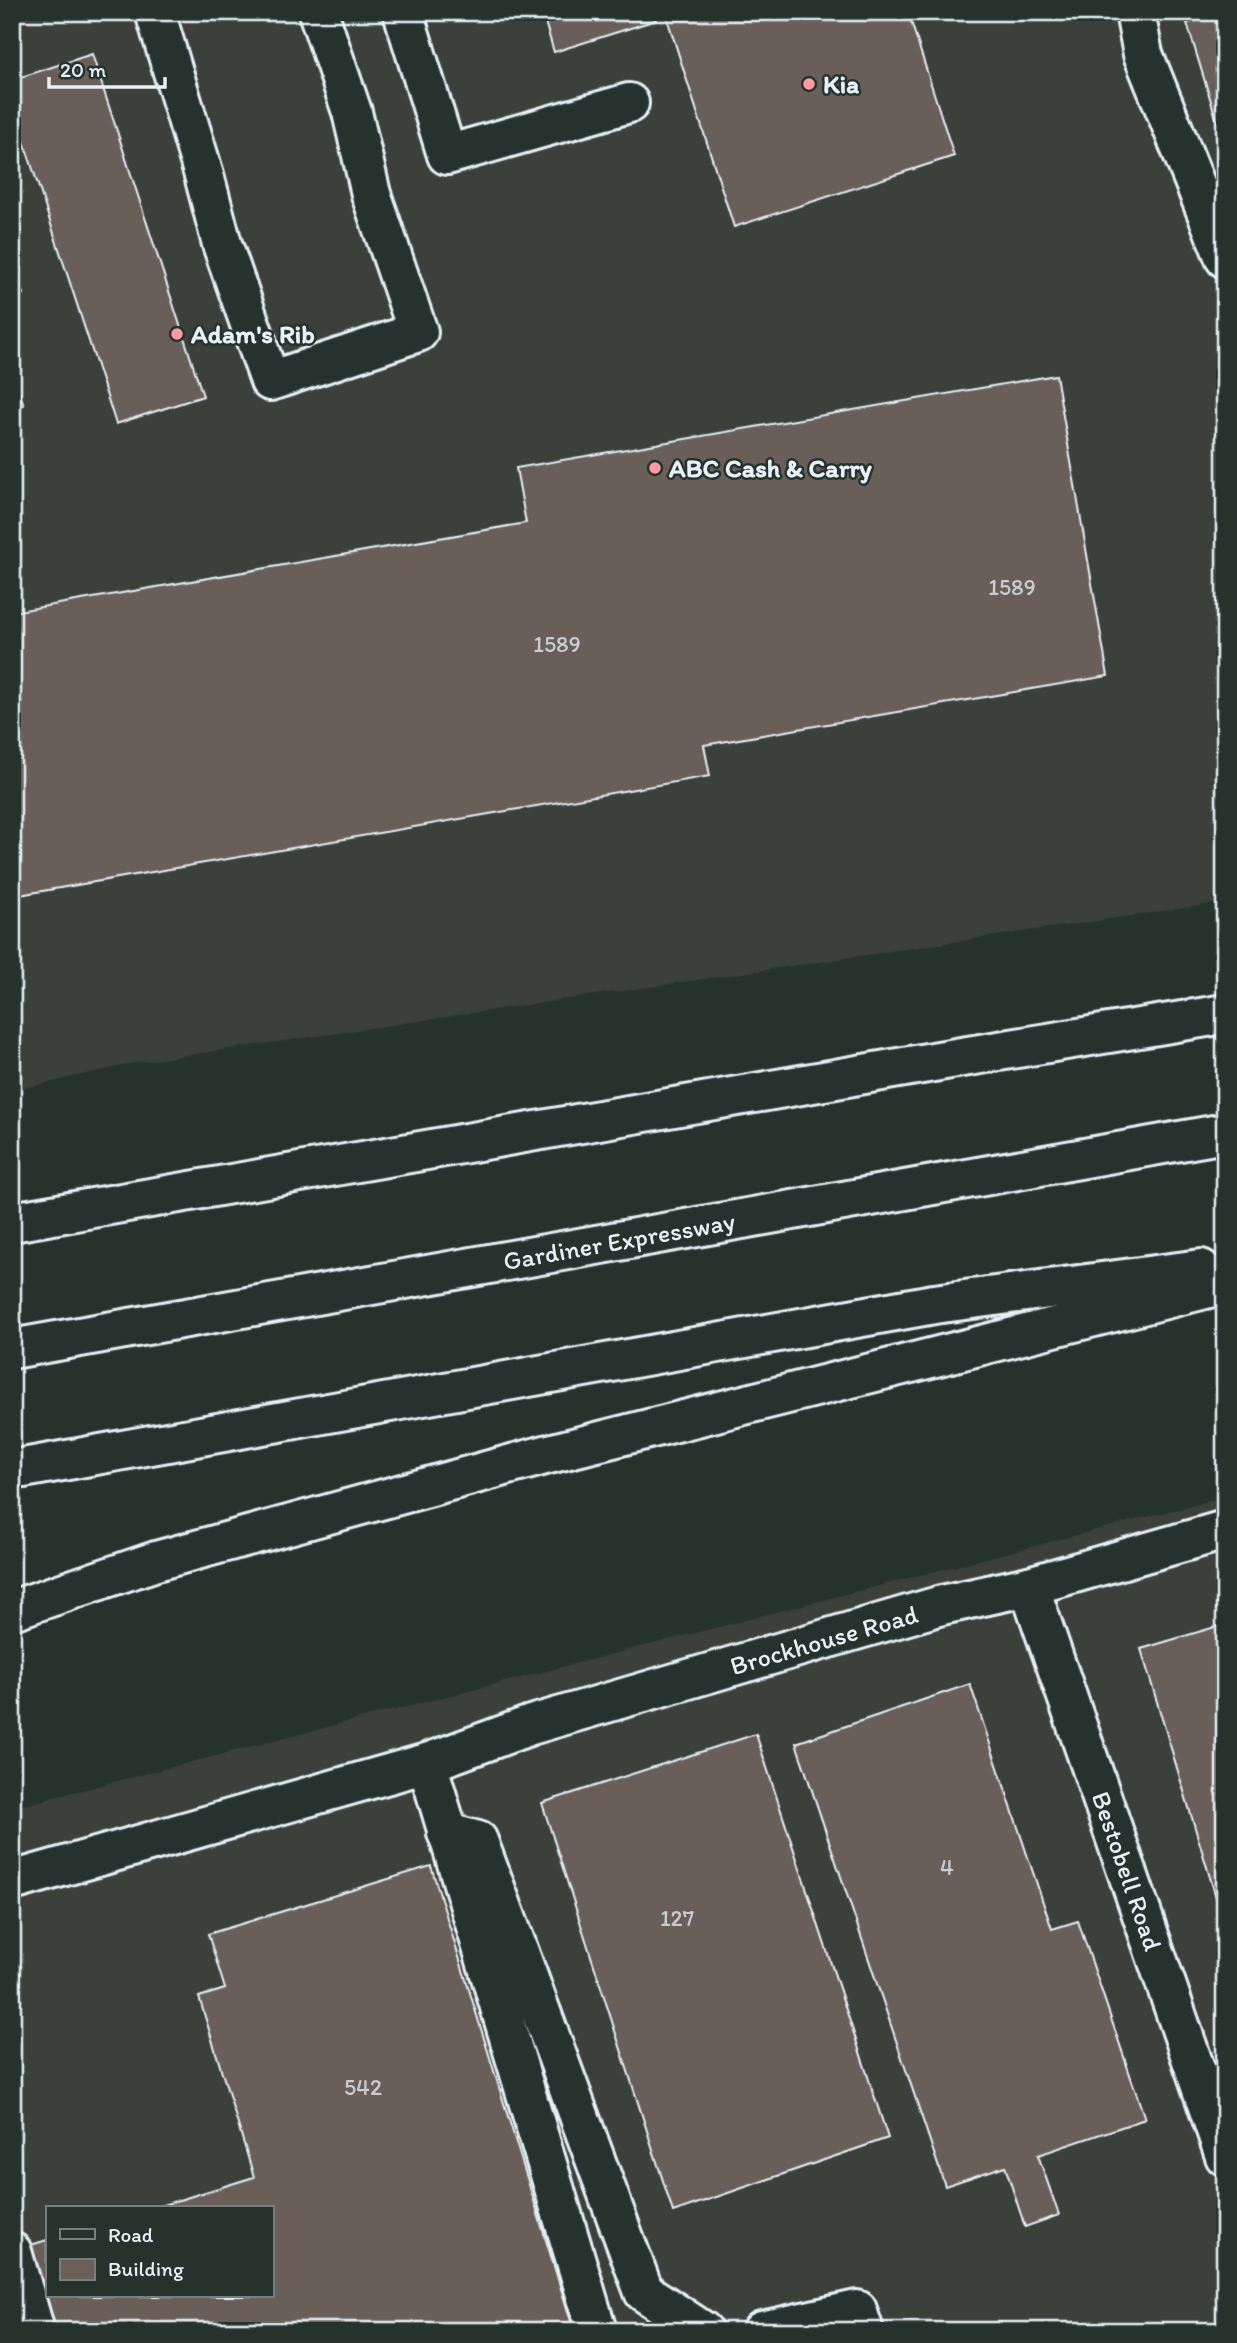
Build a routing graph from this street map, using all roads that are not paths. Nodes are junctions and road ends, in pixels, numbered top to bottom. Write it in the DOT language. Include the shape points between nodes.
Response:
graph roads {
  1 [pos="155,12"];
  2 [pos="318,12"];
  3 [pos="403,12"];
  4 [pos="1135,12"];
  5 [pos="629,103"];
  6 [pos="1225,258"];
  7 [pos="1225,1014"];
  8 [pos="1225,1133"];
  9 [pos="12,1222"];
  10 [pos="1225,1266"];
  11 [pos="1225,1284"];
  12 [pos="12,1349"];
  13 [pos="12,1469"];
  14 [pos="1225,1530"];
  15 [pos="1029,1586"];
  16 [pos="12,1609"];
  17 [pos="426,1763"];
  18 [pos="447,1833"];
  19 [pos="12,1881"];
  20 [pos="1225,2157"];
  21 [pos="12,2252"];
  22 [pos="35,2331"];
  23 [pos="597,2331"];
  24 [pos="704,2331"];
  25 [pos="762,2331"];
  26 [pos="864,2331"];
  1 -- 2 [label="main road" via="222,244 270,380 418,332 371,194 352,112"];
  3 -- 5 [label="main road" via="447,155"];
  4 -- 6 [label="main road" via="1143,54"];
  7 -- 9 [label="main road"];
  8 -- 12 [label="main road, Gardiner Expressway"];
  10 -- 13 [label="main road" via="934,1304"];
  11 -- 16 [label="main road" via="545,1455 156,1562"];
  14 -- 15 [label="main road, Brockhouse Road"];
  15 -- 17 [label="main road, Brockhouse Road" via="942,1605 531,1725"];
  15 -- 20 [label="main road, Bestobell Road"];
  17 -- 18 [label="main road"];
  17 -- 19 [label="main road, Brockhouse Road"];
  18 -- 23 [label="main road"];
  18 -- 24 [label="main road" via="478,1840 644,2292"];
  21 -- 22 [label="main road"];
  25 -- 26 [label="main road" via="857,2310"];
}
